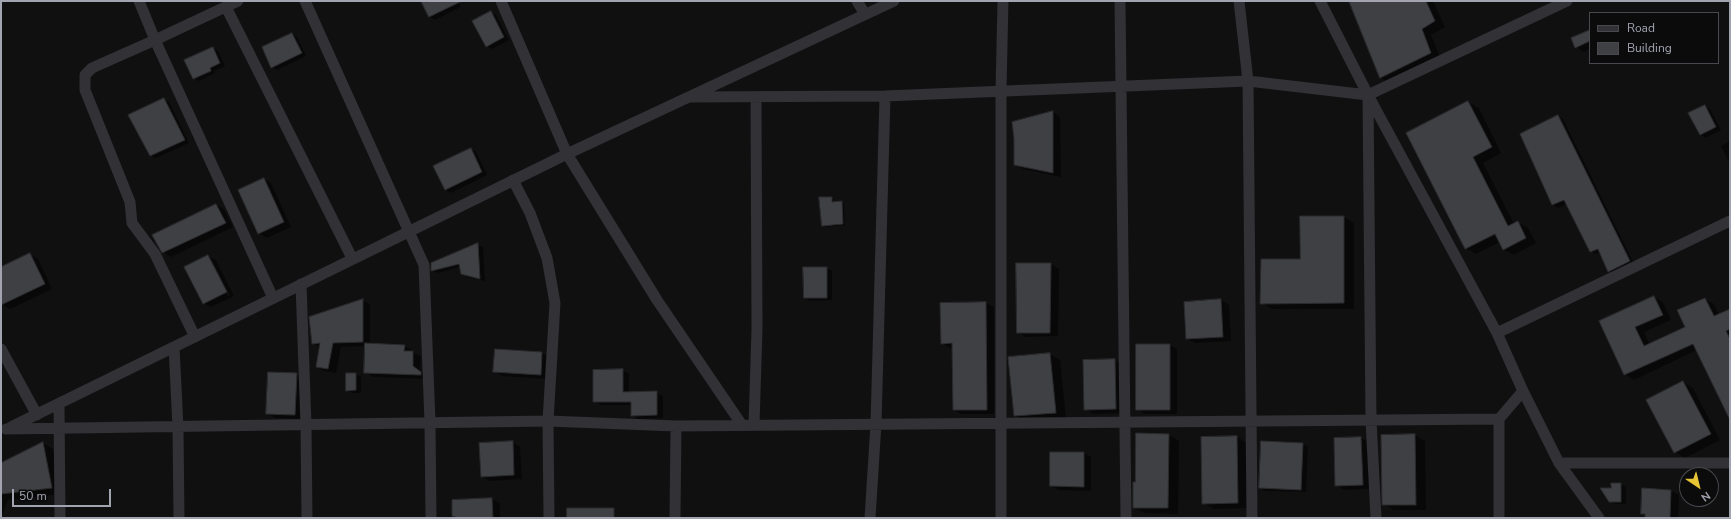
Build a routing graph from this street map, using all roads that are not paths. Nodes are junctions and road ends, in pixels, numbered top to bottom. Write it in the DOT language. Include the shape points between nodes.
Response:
graph roads {
  1 [pos="139,1"];
  2 [pos="238,1"];
  3 [pos="305,1"];
  4 [pos="501,1"];
  5 [pos="857,1"];
  6 [pos="894,1"];
  7 [pos="1003,1"];
  8 [pos="1120,1"];
  9 [pos="1239,1"];
  10 [pos="1320,1"];
  11 [pos="1567,1"];
  12 [pos="226,7"];
  13 [pos="865,14"];
  14 [pos="155,40"];
  15 [pos="1248,82"];
  16 [pos="1122,86"];
  17 [pos="1001,91"];
  18 [pos="1368,95"];
  19 [pos="885,96"];
  20 [pos="685,97"];
  21 [pos="756,97"];
  22 [pos="567,154"];
  23 [pos="513,180"];
  24 [pos="1730,221"];
  25 [pos="409,230"];
  26 [pos="352,258"];
  27 [pos="301,284"];
  28 [pos="272,298"];
  29 [pos="1497,333"];
  30 [pos="195,337"];
  31 [pos="174,347"];
  32 [pos="1,349"];
  33 [pos="1523,391"];
  34 [pos="59,404"];
  35 [pos="37,415"];
  36 [pos="1499,418"];
  37 [pos="548,420"];
  38 [pos="1371,420"];
  39 [pos="1252,421"];
  40 [pos="430,422"];
  41 [pos="1125,422"];
  42 [pos="1000,423"];
  43 [pos="876,424"];
  44 [pos="306,425"];
  45 [pos="742,425"];
  46 [pos="754,425"];
  47 [pos="676,426"];
  48 [pos="178,427"];
  49 [pos="59,429"];
  50 [pos="3,430"];
  51 [pos="1559,463"];
  52 [pos="1730,463"];
  53 [pos="60,518"];
  54 [pos="179,518"];
  55 [pos="307,518"];
  56 [pos="431,518"];
  57 [pos="550,518"];
  58 [pos="675,518"];
  59 [pos="870,518"];
  60 [pos="1001,518"];
  61 [pos="1126,518"];
  62 [pos="1252,518"];
  63 [pos="1376,518"];
  64 [pos="1499,518"];
  65 [pos="1599,518"];
  1 -- 14 [label="street"];
  2 -- 12 [label="street"];
  3 -- 25 [label="street"];
  4 -- 22 [label="street"];
  5 -- 13 [label="street"];
  6 -- 13 [label="street"];
  7 -- 17 [label="street"];
  8 -- 16 [label="street"];
  9 -- 15 [label="street"];
  10 -- 18 [label="street"];
  11 -- 18 [label="street"];
  12 -- 14 [label="street"];
  12 -- 26 [label="street"];
  13 -- 20 [label="street"];
  14 -- 28 [label="street"];
  14 -- 30 [label="street" via="92,68 85,76 85,90 130,202 132,223 155,254"];
  15 -- 16 [label="street"];
  15 -- 18 [label="street"];
  15 -- 39 [label="street"];
  16 -- 17 [label="street"];
  16 -- 41 [label="street"];
  17 -- 19 [label="street"];
  17 -- 42 [label="street"];
  18 -- 29 [label="street"];
  18 -- 38 [label="street"];
  19 -- 21 [label="street"];
  19 -- 43 [label="street"];
  20 -- 21 [label="street"];
  20 -- 22 [label="street"];
  21 -- 46 [label="street" via="757,329"];
  22 -- 23 [label="street"];
  22 -- 45 [label="street" via="657,300"];
  23 -- 25 [label="street"];
  23 -- 37 [label="street" via="530,213 548,258 555,303"];
  24 -- 29 [label="street"];
  25 -- 26 [label="street"];
  25 -- 40 [label="street" via="424,265"];
  26 -- 27 [label="street"];
  27 -- 28 [label="street"];
  27 -- 44 [label="street"];
  28 -- 30 [label="street"];
  29 -- 33 [label="street"];
  30 -- 31 [label="street"];
  31 -- 34 [label="street"];
  31 -- 48 [label="street"];
  32 -- 35 [label="street"];
  33 -- 36 [label="street"];
  33 -- 51 [label="street"];
  34 -- 35 [label="street"];
  34 -- 49 [label="street"];
  35 -- 50 [label="street"];
  36 -- 38 [label="street"];
  36 -- 64 [label="street"];
  37 -- 40 [label="street"];
  37 -- 47 [label="street"];
  37 -- 57 [label="street"];
  38 -- 39 [label="street"];
  38 -- 63 [label="street"];
  39 -- 41 [label="street"];
  39 -- 62 [label="street"];
  40 -- 44 [label="street"];
  40 -- 56 [label="street"];
  41 -- 42 [label="street"];
  41 -- 61 [label="street"];
  42 -- 43 [label="street"];
  42 -- 60 [label="street"];
  43 -- 46 [label="street"];
  43 -- 59 [label="street"];
  44 -- 48 [label="street"];
  44 -- 55 [label="street"];
  45 -- 46 [label="street"];
  45 -- 47 [label="street"];
  47 -- 58 [label="street"];
  48 -- 49 [label="street"];
  48 -- 54 [label="street"];
  49 -- 50 [label="street"];
  49 -- 53 [label="street"];
  51 -- 52 [label="street"];
  51 -- 65 [label="street"];
}
